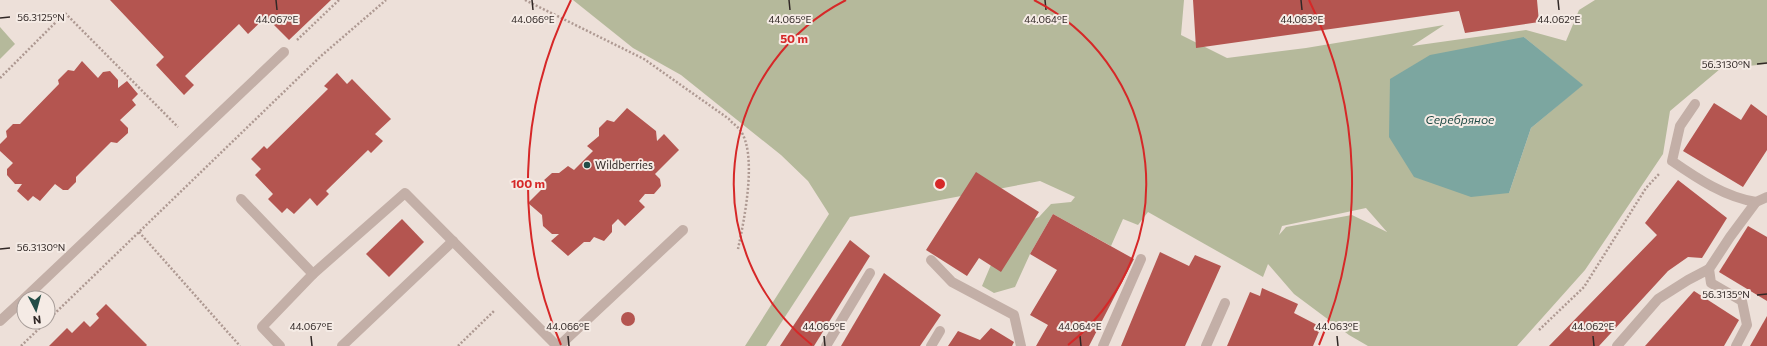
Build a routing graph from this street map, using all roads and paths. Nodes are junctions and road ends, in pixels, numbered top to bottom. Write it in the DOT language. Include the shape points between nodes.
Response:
graph roads {
  1 [pos="339,0"];
  2 [pos="386,0"];
  3 [pos="525,0"];
  4 [pos="284,52"];
  5 [pos="0,78"];
  6 [pos="1695,104"];
  7 [pos="191,140"];
  8 [pos="1672,161"];
  9 [pos="1767,197"];
  10 [pos="241,200"];
  11 [pos="1756,202"];
  12 [pos="682,230"];
  13 [pos="139,232"];
  14 [pos="453,241"];
  15 [pos="738,249"];
  16 [pos="932,260"];
  17 [pos="1141,260"];
  18 [pos="1709,269"];
  19 [pos="870,273"];
  20 [pos="313,274"];
  21 [pos="32,290"];
  22 [pos="508,297"];
  23 [pos="1225,303"];
  24 [pos="16,306"];
  25 [pos="56,312"];
  26 [pos="0,321"];
  27 [pos="38,330"];
  28 [pos="1539,330"];
  29 [pos="940,331"];
  30 [pos="21,346"];
  31 [pos="240,346"];
  32 [pos="280,346"];
  33 [pos="342,346"];
  34 [pos="458,346"];
  35 [pos="558,346"];
  36 [pos="826,346"];
  37 [pos="931,346"];
  38 [pos="1021,346"];
  39 [pos="1103,346"];
  40 [pos="1206,346"];
  41 [pos="1617,346"];
  42 [pos="1736,346"];
  1 -- 4 [label="path"];
  2 -- 13 [label="path" via="321,56"];
  3 -- 15 [label="path" via="644,59 729,119 740,130 745,140 750,177"];
  4 -- 7 [label="lane"];
  5 -- 7 [label="path" via="65,13"];
  6 -- 8 [label="lane" via="1680,126"];
  7 -- 21 [label="lane"];
  8 -- 11 [label="lane" via="1702,182 1742,200"];
  8 -- 28 [label="path" via="1646,188 1584,287"];
  9 -- 11 [label="lane"];
  10 -- 20 [label="lane"];
  11 -- 18 [label="lane"];
  12 -- 35 [label="lane"];
  13 -- 25 [label="path"];
  13 -- 31 [label="path"];
  14 -- 20 [label="lane" via="405,193"];
  14 -- 22 [label="lane"];
  14 -- 33 [label="lane"];
  16 -- 38 [label="lane" via="952,282 1014,315"];
  17 -- 39 [label="lane"];
  18 -- 41 [label="lane" via="1658,299"];
  18 -- 42 [label="lane" via="1711,283 1742,301 1747,325"];
  19 -- 36 [label="lane"];
  20 -- 32 [label="lane" via="262,327"];
  22 -- 34 [label="path"];
  22 -- 35 [label="lane"];
  23 -- 40 [label="lane"];
  24 -- 26 [label="lane"];
  27 -- 30 [label="path"];
  29 -- 37 [label="lane"];
}
